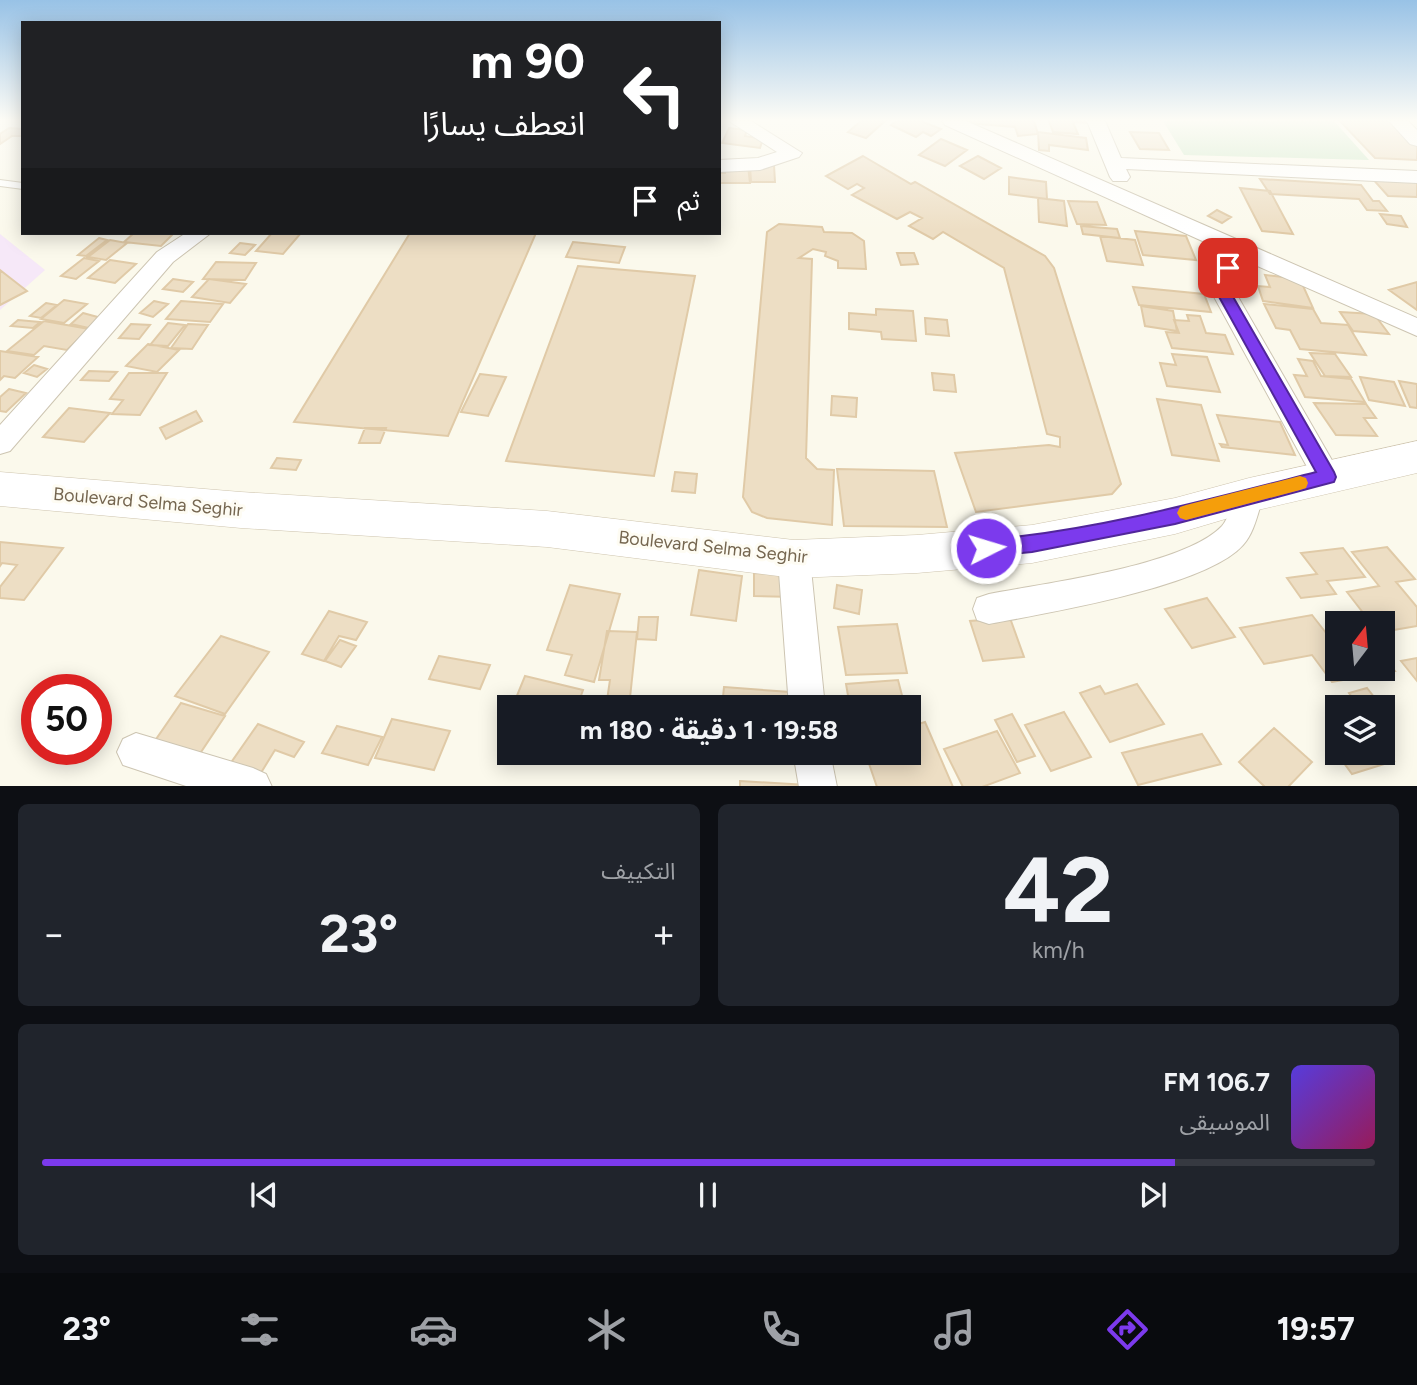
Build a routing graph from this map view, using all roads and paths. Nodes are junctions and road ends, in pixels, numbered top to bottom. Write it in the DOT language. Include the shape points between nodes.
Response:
graph roads {
  1 [pos="778,158"];
  2 [pos="1033,158"];
  3 [pos="1112,158"];
  4 [pos="1114,163"];
  5 [pos="721,166"];
  6 [pos="1417,177"];
  7 [pos="0,183"];
  8 [pos="21,186"];
  9 [pos="1130,201"];
  10 [pos="197,235"];
  11 [pos="1244,250"];
  12 [pos="1416,330"];
  13 [pos="0,443"];
  14 [pos="1417,457"];
  15 [pos="1327,477"];
  16 [pos="0,489"];
  17 [pos="1250,495"];
  18 [pos="794,559"];
  19 [pos="989,609"];
  20 [pos="806,695"];
  21 [pos="136,752"];
  22 [pos="814,765"];
  23 [pos="253,786"];
  24 [pos="818,786"];
  1 -- 5 [label="street" via="760,164"];
  2 -- 9 [label="street"];
  3 -- 4 [label="street"];
  4 -- 6 [label="street"];
  4 -- 9 [label="street"];
  7 -- 8 [label="lane"];
  9 -- 11 [label="street"];
  10 -- 13 [label="street" via="165,257"];
  11 -- 12 [label="street"];
  11 -- 15 [label="street" via="1228,268 1225,295"];
  14 -- 15 [label="main road, Boulevard Selma Seghir"];
  15 -- 17 [label="main road, Boulevard Selma Seghir"];
  16 -- 18 [label="main road, Boulevard Selma Seghir" via="547,529"];
  17 -- 18 [label="main road, Boulevard Selma Seghir" via="1175,516 1032,544"];
  17 -- 19 [label="street" via="1233,536 1205,555 1135,577"];
  18 -- 20 [label="street"];
  21 -- 23 [label="street"];
  22 -- 24 [label="street"];
}
